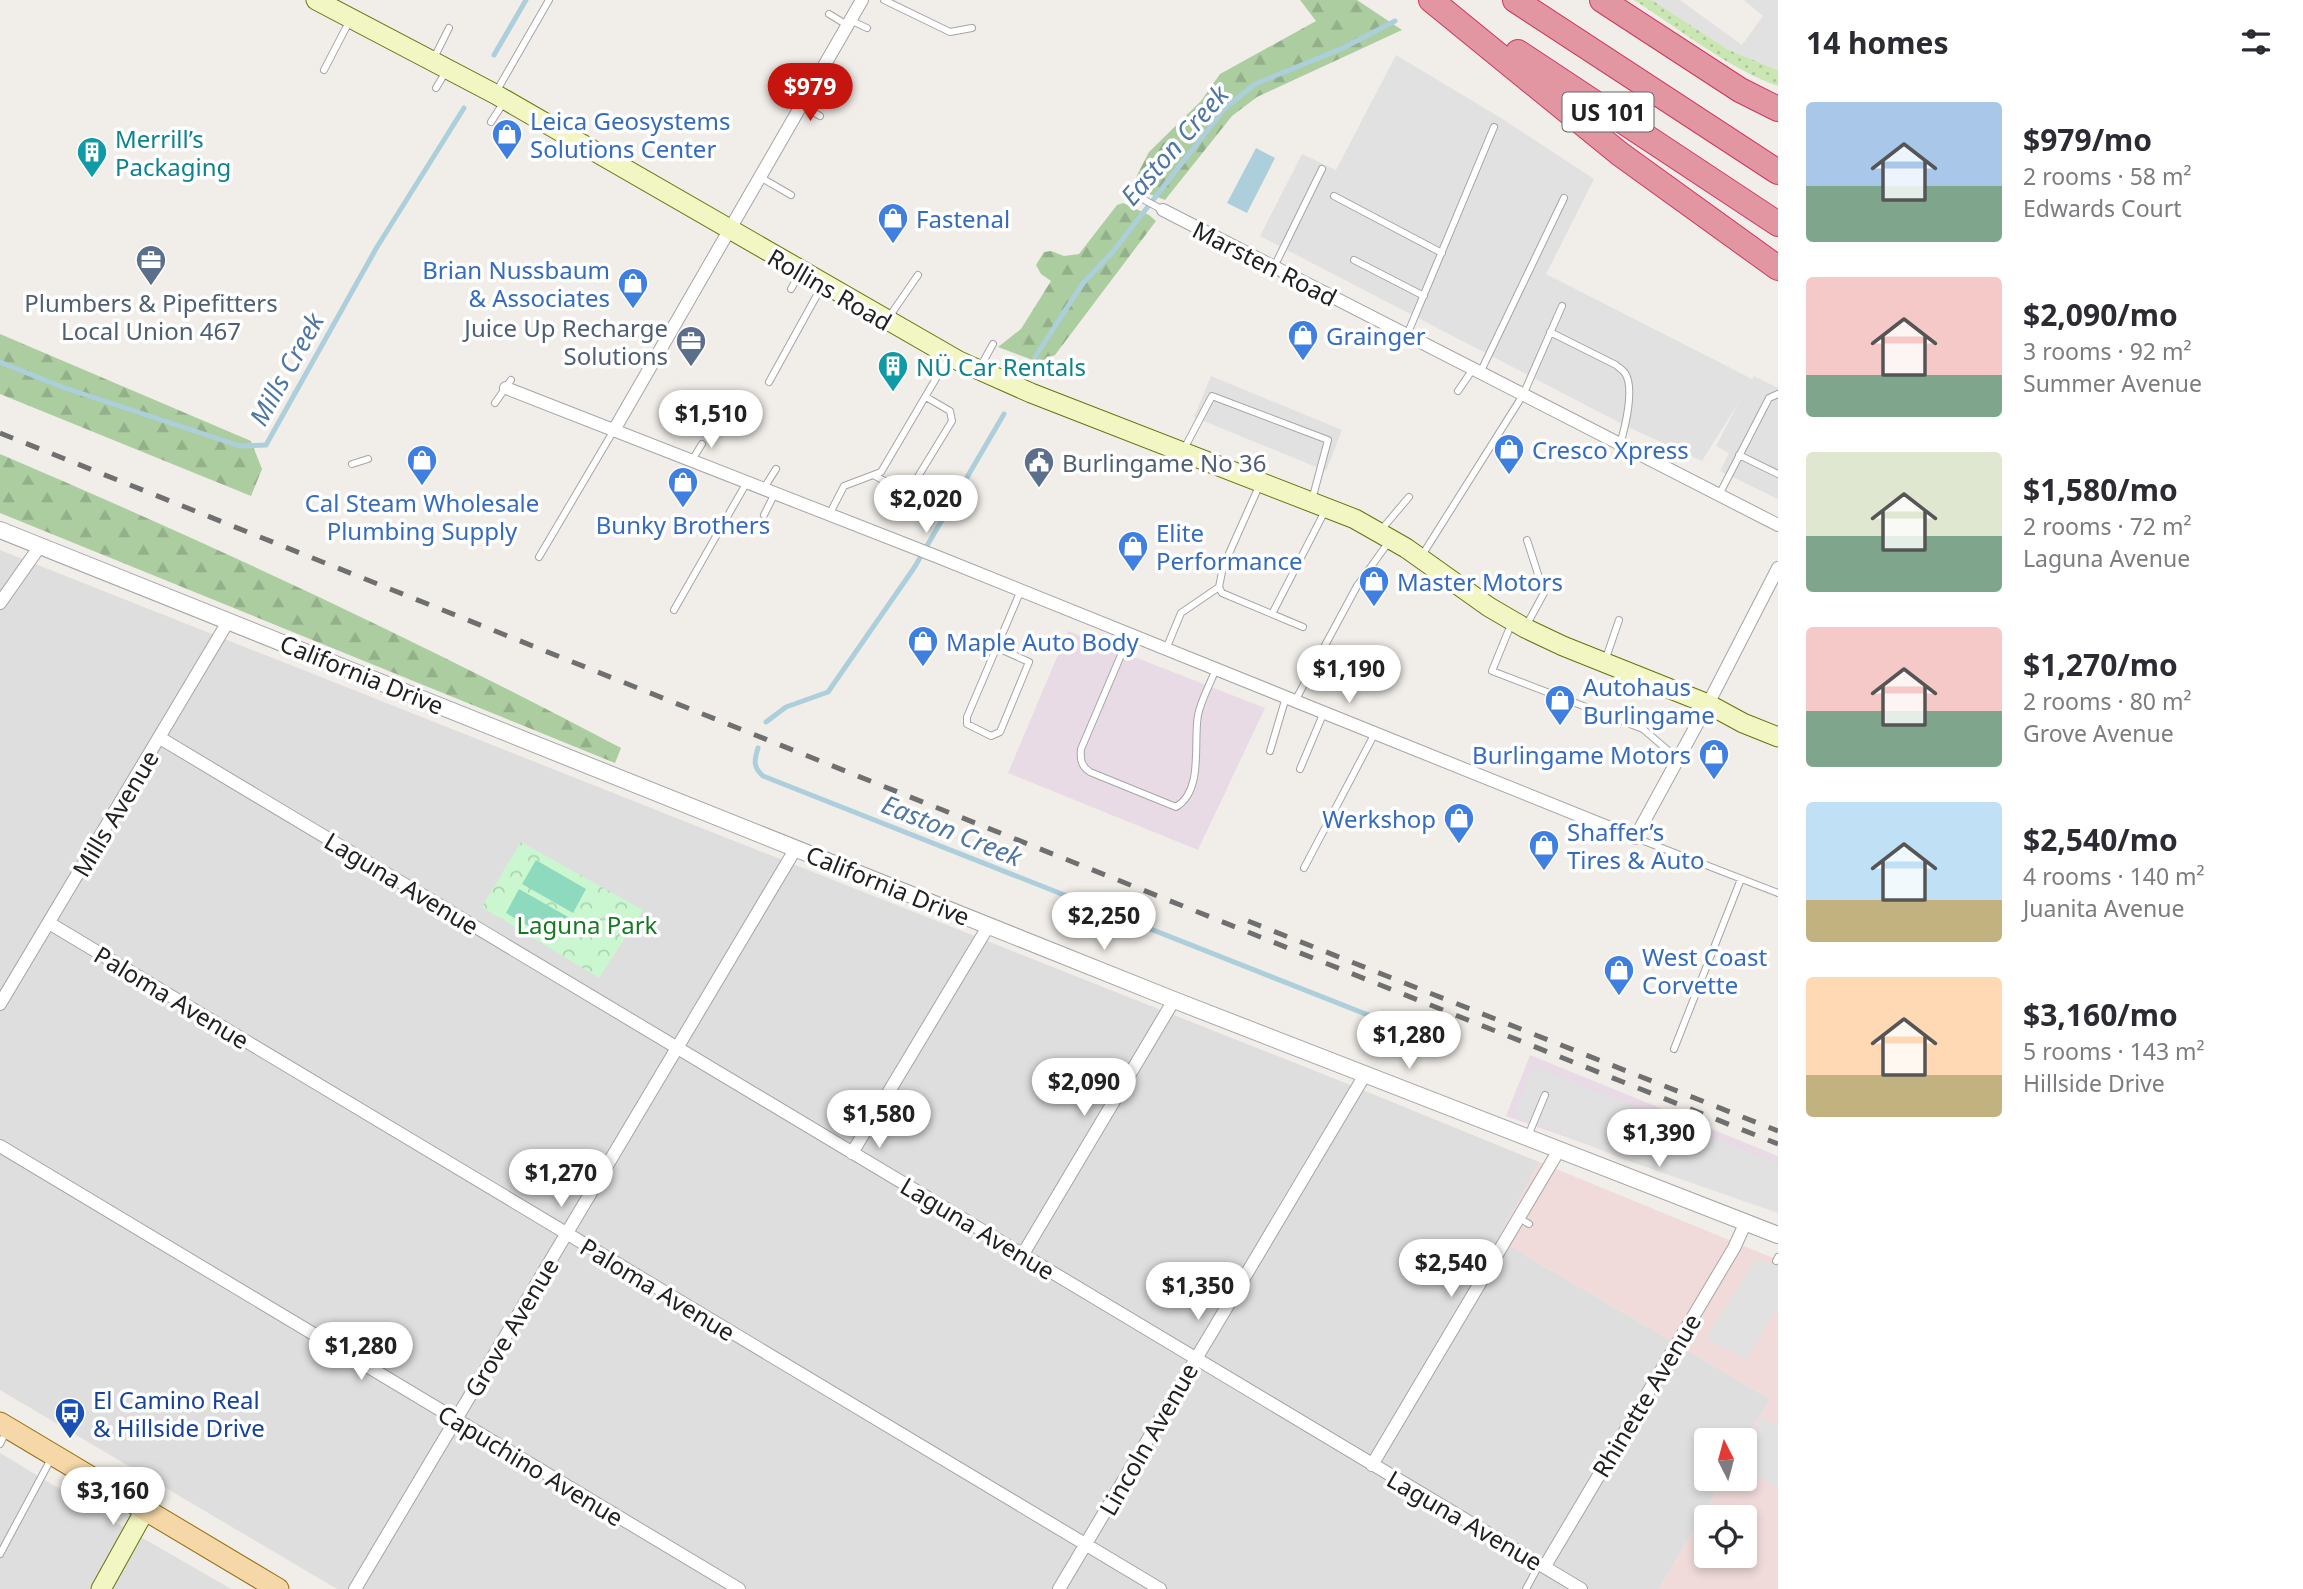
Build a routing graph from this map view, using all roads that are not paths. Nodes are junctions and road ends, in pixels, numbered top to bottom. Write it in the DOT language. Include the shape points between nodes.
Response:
graph roads {
  1 [pos="316,0"];
  2 [pos="549,0"];
  3 [pos="862,0"];
  4 [pos="884,0"];
  5 [pos="1431,0"];
  6 [pos="1438,0"];
  7 [pos="1515,0"];
  8 [pos="1602,0"];
  9 [pos="829,14"];
  10 [pos="351,18"];
  11 [pos="849,22"];
  12 [pos="449,28"];
  13 [pos="867,28"];
  14 [pos="972,28"];
  15 [pos="440,64"];
  16 [pos="324,70"];
  17 [pos="436,88"];
  18 [pos="500,97"];
  19 [pos="801,105"];
  20 [pos="1778,109"];
  21 [pos="820,116"];
  22 [pos="491,122"];
  23 [pos="1494,127"];
  24 [pos="1322,169"];
  25 [pos="1778,172"];
  26 [pos="760,177"];
  27 [pos="791,195"];
  28 [pos="1135,195"];
  29 [pos="1334,196"];
  30 [pos="1564,198"];
  31 [pos="1163,210"];
  32 [pos="1778,224"];
  33 [pos="730,230"];
  34 [pos="1442,253"];
  35 [pos="1354,260"];
  36 [pos="1274,267"];
  37 [pos="1778,268"];
  38 [pos="801,272"];
  39 [pos="918,275"];
  40 [pos="823,285"];
  41 [pos="791,289"];
  42 [pos="1424,296"];
  43 [pos="1562,306"];
  44 [pos="886,321"];
  45 [pos="1550,332"];
  46 [pos="1407,335"];
  47 [pos="993,344"];
  48 [pos="949,356"];
  49 [pos="978,370"];
  50 [pos="1476,371"];
  51 [pos="769,382"];
  52 [pos="509,384"];
  53 [pos="1458,391"];
  54 [pos="1778,394"];
  55 [pos="1523,395"];
  56 [pos="926,397"];
  57 [pos="495,403"];
  58 [pos="614,430"];
  59 [pos="702,444"];
  60 [pos="1620,444"];
  61 [pos="1183,452"];
  62 [pos="1740,456"];
  63 [pos="368,459"];
  64 [pos="692,461"];
  65 [pos="352,464"];
  66 [pos="776,469"];
  67 [pos="1778,474"];
  68 [pos="875,476"];
  69 [pos="747,482"];
  70 [pos="1261,482"];
  71 [pos="769,491"];
  72 [pos="1719,495"];
  73 [pos="1409,497"];
  74 [pos="1319,505"];
  75 [pos="829,515"];
  76 [pos="764,516"];
  77 [pos="1778,525"];
  78 [pos="0,530"];
  79 [pos="1385,535"];
  80 [pos="1527,540"];
  81 [pos="40,546"];
  82 [pos="539,557"];
  83 [pos="1420,558"];
  84 [pos="1778,568"];
  85 [pos="1219,587"];
  86 [pos="1021,590"];
  87 [pos="0,603"];
  88 [pos="674,610"];
  89 [pos="1272,614"];
  90 [pos="229,620"];
  91 [pos="1619,620"];
  92 [pos="1519,624"];
  93 [pos="1303,627"];
  94 [pos="1129,634"];
  95 [pos="998,648"];
  96 [pos="1166,649"];
  97 [pos="1605,663"];
  98 [pos="1216,669"];
  99 [pos="1291,699"];
  100 [pos="1708,704"];
  101 [pos="1324,712"];
  102 [pos="1375,733"];
  103 [pos="1778,737"];
  104 [pos="160,738"];
  105 [pos="1270,751"];
  106 [pos="1678,760"];
  107 [pos="1300,769"];
  108 [pos="1635,838"];
  109 [pos="796,848"];
  110 [pos="1304,868"];
  111 [pos="1741,879"];
  112 [pos="1778,893"];
  113 [pos="49,923"];
  114 [pos="989,925"];
  115 [pos="1174,1000"];
  116 [pos="0,1004"];
  117 [pos="676,1047"];
  118 [pos="1674,1049"];
  119 [pos="1366,1073"];
  120 [pos="1545,1095"];
  121 [pos="1527,1138"];
  122 [pos="0,1146"];
  123 [pos="1559,1150"];
  124 [pos="852,1153"];
  125 [pos="1746,1223"];
  126 [pos="566,1233"];
  127 [pos="1778,1235"];
  128 [pos="1023,1254"];
  129 [pos="1196,1358"];
  130 [pos="455,1420"];
  131 [pos="3,1432"];
  132 [pos="53,1455"];
  133 [pos="1372,1465"];
  134 [pos="145,1510"];
  135 [pos="1086,1545"];
  136 [pos="0,1554"];
  137 [pos="1542,1565"];
  138 [pos="101,1589"];
  139 [pos="278,1589"];
  140 [pos="355,1589"];
  141 [pos="739,1589"];
  142 [pos="1059,1589"];
  143 [pos="1160,1589"];
  144 [pos="1526,1589"];
  145 [pos="1581,1589"];
  1 -- 10 [label="main road, Rollins Road"];
  2 -- 18 [label="lane"];
  3 -- 11 [label="street"];
  4 -- 14 [label="lane" via="950,32"];
  5 -- 37 [label="highway" via="1620,154"];
  6 -- 32 [label="highway, US 101"];
  7 -- 25 [label="highway, US 101"];
  8 -- 20 [label="highway" via="1740,90"];
  9 -- 11 [label="lane"];
  10 -- 15 [label="main road, Rollins Road"];
  10 -- 16 [label="lane"];
  11 -- 13 [label="lane"];
  11 -- 19 [label="street"];
  12 -- 15 [label="lane"];
  15 -- 17 [label="lane"];
  15 -- 18 [label="main road, Rollins Road"];
  18 -- 22 [label="lane"];
  18 -- 33 [label="main road, Rollins Road"];
  19 -- 21 [label="lane"];
  19 -- 26 [label="street"];
  23 -- 34 [label="lane"];
  24 -- 36 [label="lane"];
  26 -- 27 [label="lane"];
  26 -- 33 [label="street"];
  28 -- 31 [label="lane"];
  29 -- 34 [label="lane"];
  30 -- 50 [label="lane"];
  31 -- 36 [label="street, Marsten Road"];
  33 -- 38 [label="main road, Rollins Road"];
  33 -- 58 [label="street"];
  34 -- 42 [label="lane"];
  35 -- 42 [label="lane"];
  36 -- 46 [label="street, Marsten Road"];
  38 -- 40 [label="main road, Rollins Road"];
  38 -- 41 [label="lane"];
  39 -- 44 [label="lane"];
  40 -- 44 [label="main road, Rollins Road"];
  40 -- 51 [label="lane"];
  42 -- 46 [label="lane"];
  43 -- 45 [label="lane"];
  44 -- 48 [label="main road, Rollins Road"];
  45 -- 55 [label="lane"];
  45 -- 60 [label="lane" via="1625,372 1629,392"];
  46 -- 50 [label="street, Marsten Road"];
  47 -- 49 [label="lane"];
  48 -- 49 [label="main road, Rollins Road"];
  48 -- 56 [label="lane"];
  49 -- 61 [label="main road, Rollins Road"];
  50 -- 53 [label="lane"];
  50 -- 55 [label="street, Marsten Road"];
  52 -- 57 [label="lane"];
  52 -- 58 [label="street"];
  54 -- 62 [label="lane" via="1769,398"];
  55 -- 60 [label="street, Marsten Road"];
  55 -- 83 [label="lane"];
  56 -- 68 [label="lane"];
  56 -- 68 [label="lane" via="950,411 952,421 908,493"];
  58 -- 64 [label="street"];
  58 -- 82 [label="lane"];
  59 -- 64 [label="lane"];
  60 -- 72 [label="street, Marsten Road"];
  61 -- 70 [label="main road, Rollins Road"];
  61 -- 74 [label="lane" via="1212,396 1328,440"];
  62 -- 67 [label="lane"];
  62 -- 72 [label="lane"];
  63 -- 65 [label="lane"];
  64 -- 69 [label="street"];
  66 -- 71 [label="lane"];
  68 -- 75 [label="lane" via="844,486"];
  69 -- 71 [label="street"];
  69 -- 88 [label="lane"];
  70 -- 74 [label="main road, Rollins Road"];
  70 -- 85 [label="lane" via="1223,567"];
  71 -- 75 [label="street"];
  71 -- 76 [label="lane"];
  72 -- 77 [label="street, Marsten Road"];
  73 -- 79 [label="lane"];
  74 -- 79 [label="main road, Rollins Road"];
  74 -- 89 [label="lane"];
  75 -- 86 [label="street"];
  78 -- 81 [label="street, California Drive"];
  79 -- 83 [label="main road, Rollins Road"];
  79 -- 99 [label="lane"];
  80 -- 92 [label="lane" via="1544,593"];
  81 -- 87 [label="street"];
  81 -- 90 [label="street, California Drive"];
  83 -- 92 [label="main road, Rollins Road"];
  84 -- 100 [label="street"];
  85 -- 89 [label="lane" via="1222,593"];
  85 -- 96 [label="lane" via="1181,612"];
  86 -- 94 [label="street"];
  86 -- 95 [label="lane"];
  89 -- 93 [label="lane"];
  90 -- 104 [label="street, Mills Avenue"];
  90 -- 109 [label="street, California Drive"];
  91 -- 97 [label="lane"];
  92 -- 97 [label="main road, Rollins Road"];
  92 -- 106 [label="lane" via="1492,671 1643,729"];
  94 -- 96 [label="street"];
  94 -- 98 [label="lane" via="1080,759 1090,772 1176,807 1183,802 1194,775 1199,713"];
  95 -- 95 [label="lane" via="967,717 970,727 991,736 1000,732 1029,662"];
  96 -- 98 [label="street"];
  97 -- 100 [label="main road, Rollins Road"];
  98 -- 99 [label="street"];
  99 -- 101 [label="street"];
  99 -- 105 [label="lane"];
  100 -- 103 [label="main road, Rollins Road"];
  100 -- 106 [label="street"];
  101 -- 102 [label="street"];
  101 -- 107 [label="lane"];
  102 -- 108 [label="street"];
  102 -- 110 [label="lane"];
  104 -- 113 [label="street, Mills Avenue"];
  104 -- 117 [label="street, Laguna Avenue"];
  106 -- 108 [label="street"];
  108 -- 111 [label="lane"];
  109 -- 114 [label="street, California Drive"];
  109 -- 117 [label="street, Grove Avenue"];
  111 -- 112 [label="lane"];
  111 -- 118 [label="lane"];
  113 -- 116 [label="street, Mills Avenue"];
  113 -- 126 [label="street, Paloma Avenue"];
  114 -- 115 [label="street, California Drive"];
  114 -- 124 [label="street"];
  115 -- 119 [label="street, California Drive"];
  115 -- 128 [label="street"];
  117 -- 124 [label="street, Laguna Avenue"];
  117 -- 126 [label="street, Grove Avenue"];
  119 -- 121 [label="street, California Drive"];
  119 -- 129 [label="street, Lincoln Avenue"];
  120 -- 121 [label="lane"];
  121 -- 123 [label="street, California Drive"];
  122 -- 130 [label="street, Capuchino Avenue"];
  123 -- 125 [label="street, California Drive"];
  123 -- 133 [label="street" via="1524,1221"];
  124 -- 128 [label="street, Laguna Avenue"];
  125 -- 127 [label="street, California Drive"];
  125 -- 137 [label="street, Rhinette Avenue"];
  126 -- 130 [label="street, Grove Avenue"];
  126 -- 135 [label="street, Paloma Avenue"];
  128 -- 129 [label="street, Laguna Avenue"];
  129 -- 133 [label="street, Laguna Avenue"];
  129 -- 135 [label="street, Lincoln Avenue"];
  130 -- 140 [label="street, Grove Avenue"];
  130 -- 141 [label="street, Capuchino Avenue"];
  131 -- 132 [label="main road"];
  132 -- 134 [label="main road"];
  132 -- 136 [label="lane"];
  133 -- 137 [label="street, Laguna Avenue"];
  134 -- 138 [label="main road"];
  134 -- 139 [label="main road"];
  135 -- 142 [label="street, Lincoln Avenue"];
  135 -- 143 [label="street, Paloma Avenue"];
  137 -- 144 [label="lane"];
  137 -- 145 [label="street, Laguna Avenue"];
}
